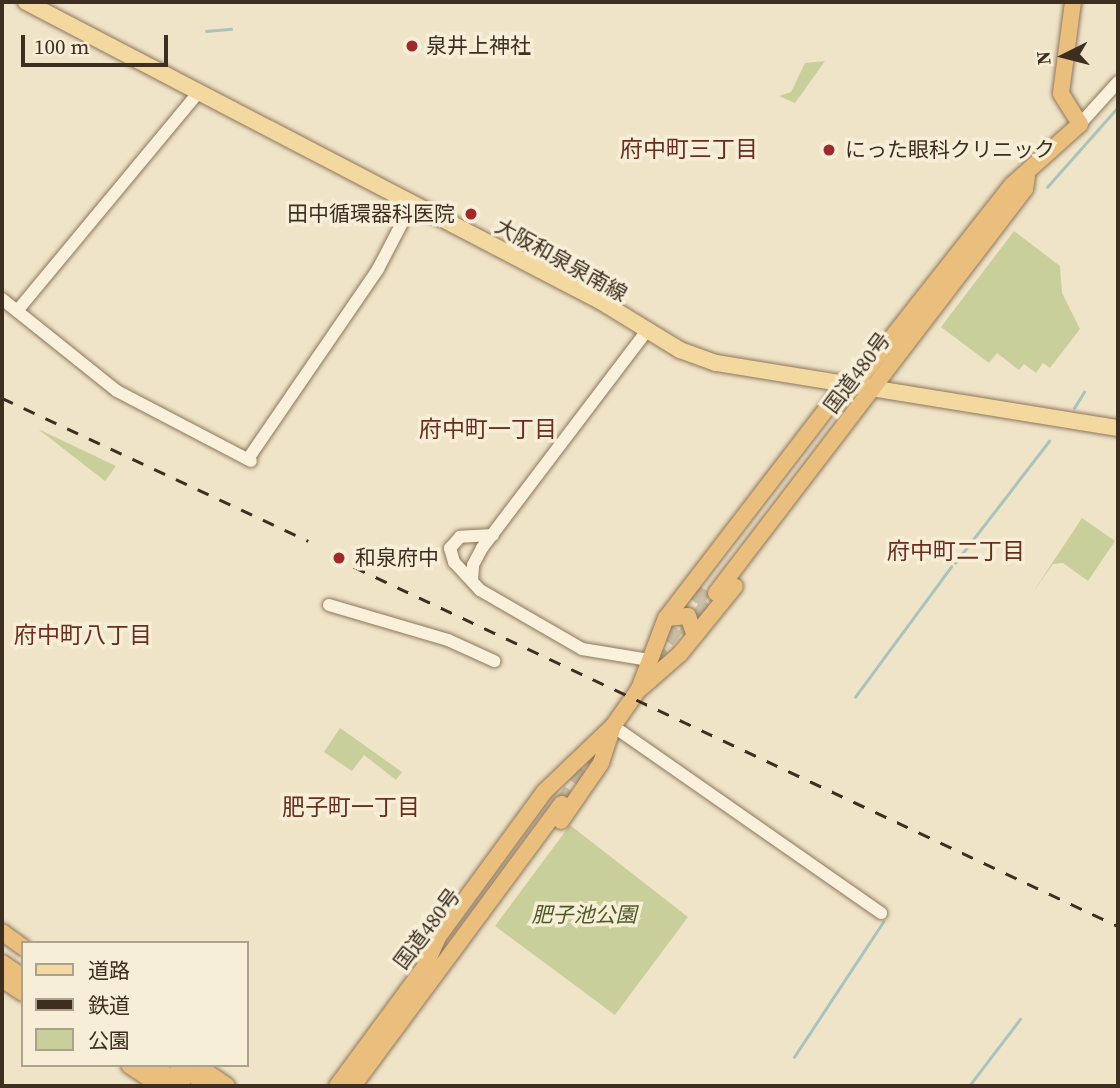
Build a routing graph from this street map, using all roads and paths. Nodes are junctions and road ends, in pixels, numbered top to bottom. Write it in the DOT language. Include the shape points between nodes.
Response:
graph roads {
  1 [pos="26,2"];
  2 [pos="1073,2"];
  3 [pos="1118,82"];
  4 [pos="199,92"];
  5 [pos="1080,124"];
  6 [pos="1027,176"];
  7 [pos="412,204"];
  8 [pos="2,299"];
  9 [pos="17,311"];
  10 [pos="645,333"];
  11 [pos="855,384"];
  12 [pos="873,387"];
  13 [pos="851,417"];
  14 [pos="1118,428"];
  15 [pos="493,535"];
  16 [pos="474,539"];
  17 [pos="480,552"];
  18 [pos="458,565"];
  19 [pos="472,565"];
  20 [pos="472,581"];
  21 [pos="328,605"];
  22 [pos="666,618"];
  23 [pos="695,636"];
  24 [pos="649,660"];
  25 [pos="494,661"];
  26 [pos="639,689"];
  27 [pos="613,726"];
  28 [pos="556,780"];
  29 [pos="579,797"];
  30 [pos="881,913"];
  31 [pos="2,932"];
  32 [pos="2,945"];
  33 [pos="21,946"];
  34 [pos="21,958"];
  35 [pos="2,963"];
  36 [pos="423,971"];
  37 [pos="21,976"];
  38 [pos="2,979"];
  39 [pos="21,992"];
  40 [pos="423,995"];
  41 [pos="132,1067"];
  42 [pos="155,1067"];
  43 [pos="181,1067"];
  44 [pos="200,1067"];
  45 [pos="160,1086"];
  46 [pos="183,1086"];
  47 [pos="209,1086"];
  48 [pos="227,1086"];
  49 [pos="337,1086"];
  50 [pos="353,1086"];
  1 -- 4 [label="main road, 大阪和泉泉南線"];
  2 -- 5 [label="highway" via="1061,93"];
  3 -- 5 [label="street"];
  4 -- 7 [label="main road, 大阪和泉泉南線"];
  4 -- 9 [label="street"];
  5 -- 6 [label="highway, 国道480号"];
  6 -- 11 [label="highway, 国道480号" via="1012,186"];
  6 -- 12 [label="highway, 国道480号" via="1025,189"];
  7 -- 9 [label="street" via="378,269 250,460 126,397"];
  7 -- 10 [label="main road, 大阪和泉泉南線" via="600,301"];
  8 -- 9 [label="street"];
  10 -- 11 [label="main road, 大阪和泉泉南線" via="716,363"];
  10 -- 15 [label="street"];
  11 -- 12 [label="main road, 大阪和泉泉南線"];
  11 -- 13 [label="highway, 国道480号" via="712,589"];
  11 -- 22 [label="highway" via="833,400"];
  12 -- 13 [label="highway, 国道480号"];
  12 -- 14 [label="main road, 大阪和泉泉南線"];
  13 -- 23 [label="highway" via="818,477"];
  15 -- 16 [label="street"];
  15 -- 17 [label="street"];
  16 -- 17 [label="street"];
  16 -- 18 [label="street" via="460,537 452,543 450,554"];
  17 -- 19 [label="street"];
  18 -- 19 [label="street"];
  18 -- 20 [label="street"];
  19 -- 20 [label="street"];
  20 -- 24 [label="street" via="583,649"];
  21 -- 25 [label="street" via="448,640"];
  22 -- 23 [label="highway" via="688,615"];
  22 -- 24 [label="highway"];
  23 -- 26 [label="highway"];
  24 -- 26 [label="highway"];
  26 -- 27 [label="highway"];
  27 -- 28 [label="highway"];
  27 -- 29 [label="highway" via="601,764"];
  27 -- 30 [label="street"];
  28 -- 29 [label="highway"];
  28 -- 36 [label="highway" via="438,937"];
  29 -- 40 [label="highway" via="449,975"];
  31 -- 33 [label="highway"];
  32 -- 34 [label="highway"];
  35 -- 37 [label="highway"];
  36 -- 40 [label="highway, 国道480号" via="556,800"];
  36 -- 49 [label="highway, 国道480号"];
  38 -- 39 [label="highway"];
  40 -- 50 [label="highway, 国道480号"];
  41 -- 45 [label="highway"];
  42 -- 46 [label="highway"];
  43 -- 47 [label="highway"];
  44 -- 48 [label="highway"];
}
